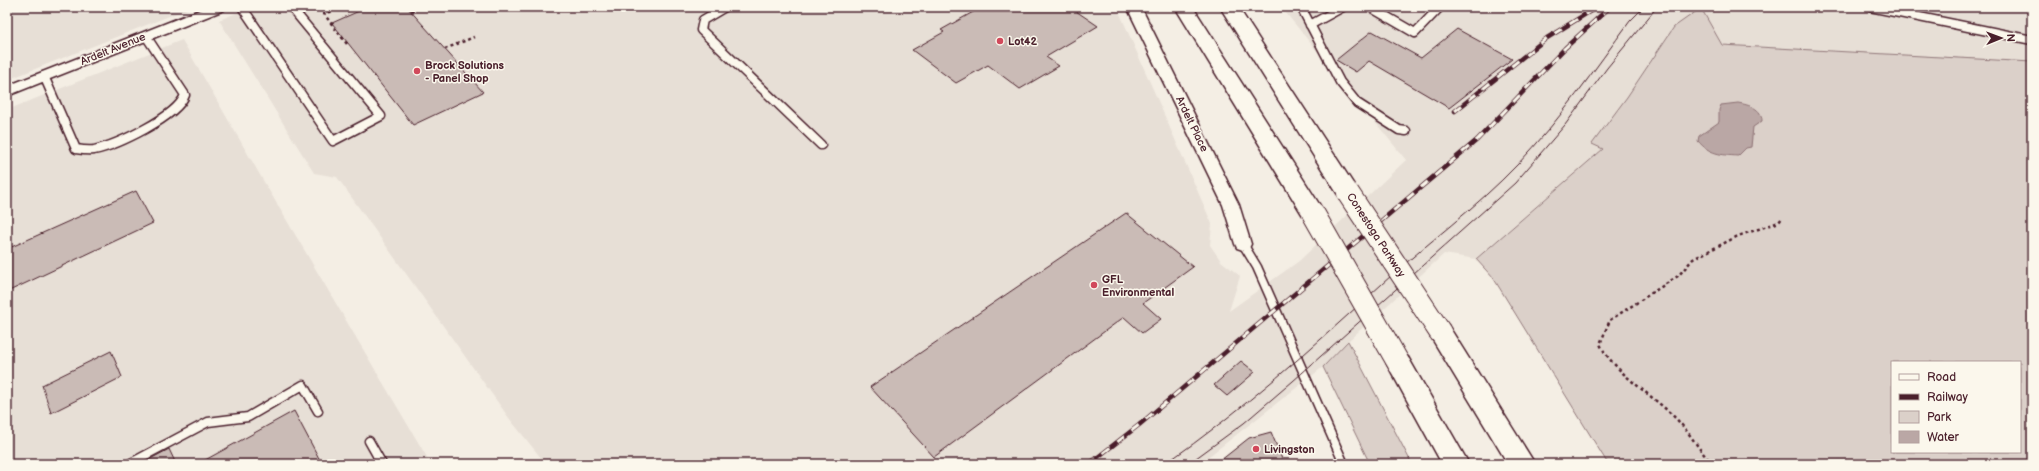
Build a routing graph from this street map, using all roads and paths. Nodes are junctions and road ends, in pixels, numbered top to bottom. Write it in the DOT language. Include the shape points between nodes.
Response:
graph roads {
  1 [pos="219,7"];
  2 [pos="242,7"];
  3 [pos="305,7"];
  4 [pos="342,7"];
  5 [pos="420,7"];
  6 [pos="725,7"];
  7 [pos="1134,7"];
  8 [pos="1184,7"];
  9 [pos="1230,7"];
  10 [pos="1301,7"];
  11 [pos="1343,7"];
  12 [pos="1370,7"];
  13 [pos="1440,7"];
  14 [pos="1870,7"];
  15 [pos="411,11"];
  16 [pos="1310,25"];
  17 [pos="146,36"];
  18 [pos="474,36"];
  19 [pos="2032,40"];
  20 [pos="347,44"];
  21 [pos="445,49"];
  22 [pos="44,76"];
  23 [pos="7,91"];
  24 [pos="1406,131"];
  25 [pos="821,145"];
  26 [pos="1782,218"];
  27 [pos="1243,244"];
  28 [pos="318,411"];
  29 [pos="369,440"];
  30 [pos="130,464"];
  31 [pos="382,464"];
  32 [pos="1344,464"];
  33 [pos="1456,464"];
  34 [pos="1522,464"];
  35 [pos="1712,464"];
  1 -- 17 [label="street, Ardelt Avenue"];
  2 -- 3 [label="lane" via="333,140 381,116 295,12"];
  4 -- 20 [label="path" via="324,14"];
  5 -- 15 [label="path"];
  6 -- 25 [label="lane" via="704,20 701,30"];
  7 -- 27 [label="street, Ardelt Place" via="1232,205"];
  8 -- 33 [label="highway, bridge" via="1313,213"];
  9 -- 34 [label="highway, Conestoga Parkway, bridge" via="1486,403"];
  10 -- 16 [label="lane"];
  11 -- 16 [label="lane"];
  12 -- 13 [label="lane" via="1415,33"];
  14 -- 19 [label="lane"];
  16 -- 24 [label="lane" via="1340,82 1357,103 1399,130"];
  17 -- 22 [label="street, Ardelt Avenue"];
  17 -- 22 [label="lane" via="185,95 181,104 169,114 97,149 76,149"];
  18 -- 21 [label="path"];
  22 -- 23 [label="street, Ardelt Avenue"];
  26 -- 35 [label="path" via="1779,222 1738,236 1692,259 1678,276 1610,320 1600,344 1614,365 1680,424"];
  27 -- 32 [label="lane" via="1257,267"];
  28 -- 30 [label="lane" via="303,385 248,417 208,422"];
  29 -- 31 [label="lane"];
}
